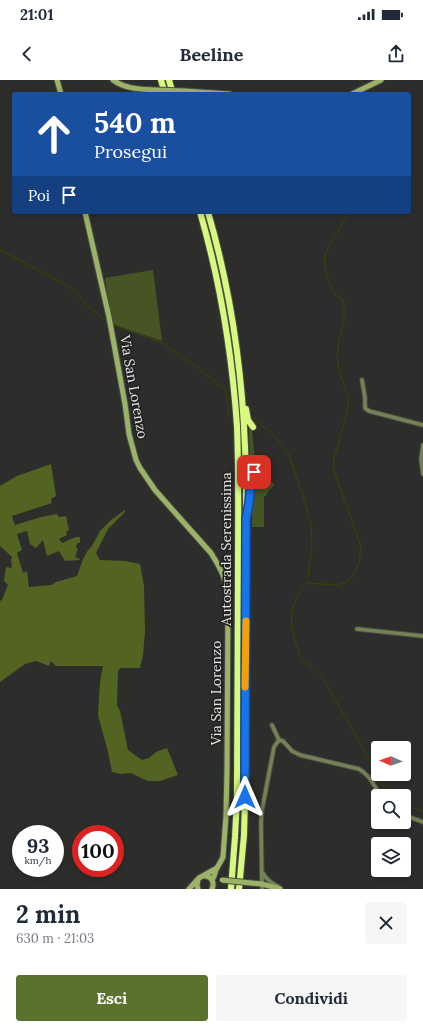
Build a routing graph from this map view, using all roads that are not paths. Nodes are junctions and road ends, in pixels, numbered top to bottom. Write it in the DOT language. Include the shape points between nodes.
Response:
graph roads {
  1 [pos="57,80"];
  2 [pos="113,80"];
  3 [pos="161,80"];
  4 [pos="169,80"];
  5 [pos="379,81"];
  6 [pos="60,92"];
  7 [pos="164,92"];
  8 [pos="172,92"];
  9 [pos="199,92"];
  10 [pos="355,92"];
  11 [pos="85,214"];
  12 [pos="201,214"];
  13 [pos="208,214"];
  14 [pos="362,380"];
  15 [pos="241,391"];
  16 [pos="423,425"];
  17 [pos="253,427"];
  18 [pos="423,445"];
  19 [pos="254,472"];
  20 [pos="423,474"];
  21 [pos="246,519"];
  22 [pos="357,629"];
  23 [pos="423,636"];
  24 [pos="272,725"];
  25 [pos="279,740"];
  26 [pos="377,789"];
  27 [pos="411,818"];
  28 [pos="423,822"];
  29 [pos="217,867"];
  30 [pos="262,870"];
  31 [pos="200,878"];
  32 [pos="216,879"];
  33 [pos="253,883"];
  34 [pos="262,886"];
  35 [pos="189,889"];
  36 [pos="198,889"];
  37 [pos="212,889"];
  38 [pos="232,889"];
  39 [pos="239,889"];
  40 [pos="281,889"];
  1 -- 6 [label="street"];
  2 -- 9 [label="street, bridge" via="136,89"];
  3 -- 7 [label="highway"];
  4 -- 8 [label="highway"];
  5 -- 10 [label="street"];
  11 -- 29 [label="street, Via San Lorenzo" via="110,318 129,434 136,460 155,490 218,563 227,589 226,807 223,857"];
  12 -- 38 [label="highway, Autostrada Serenissima" via="220,296 231,366 236,426 237,798"];
  13 -- 15 [label="highway, Autostrada Serenissima" via="234,331"];
  14 -- 16 [label="street" via="365,408 369,411"];
  15 -- 17 [label="highway" via="248,420"];
  15 -- 21 [label="highway, Autostrada Serenissima" via="246,464"];
  18 -- 20 [label="street"];
  19 -- 21 [label="highway"];
  21 -- 39 [label="highway, Autostrada Serenissima" via="245,797"];
  22 -- 23 [label="street"];
  24 -- 25 [label="street"];
  25 -- 26 [label="street" via="300,755 365,772"];
  25 -- 30 [label="street" via="274,747 262,810"];
  27 -- 28 [label="street"];
  29 -- 31 [label="street"];
  29 -- 32 [label="street, Via San Lorenzo"];
  30 -- 33 [label="street" via="259,878"];
  30 -- 34 [label="street"];
  30 -- 40 [label="street" via="264,876"];
  31 -- 32 [label="street"];
  31 -- 35 [label="street"];
  31 -- 36 [label="street" via="196,885"];
  32 -- 33 [label="street, bridge"];
  32 -- 37 [label="street, Via San Lorenzo"];
  33 -- 34 [label="street"];
  34 -- 40 [label="street"];
}
